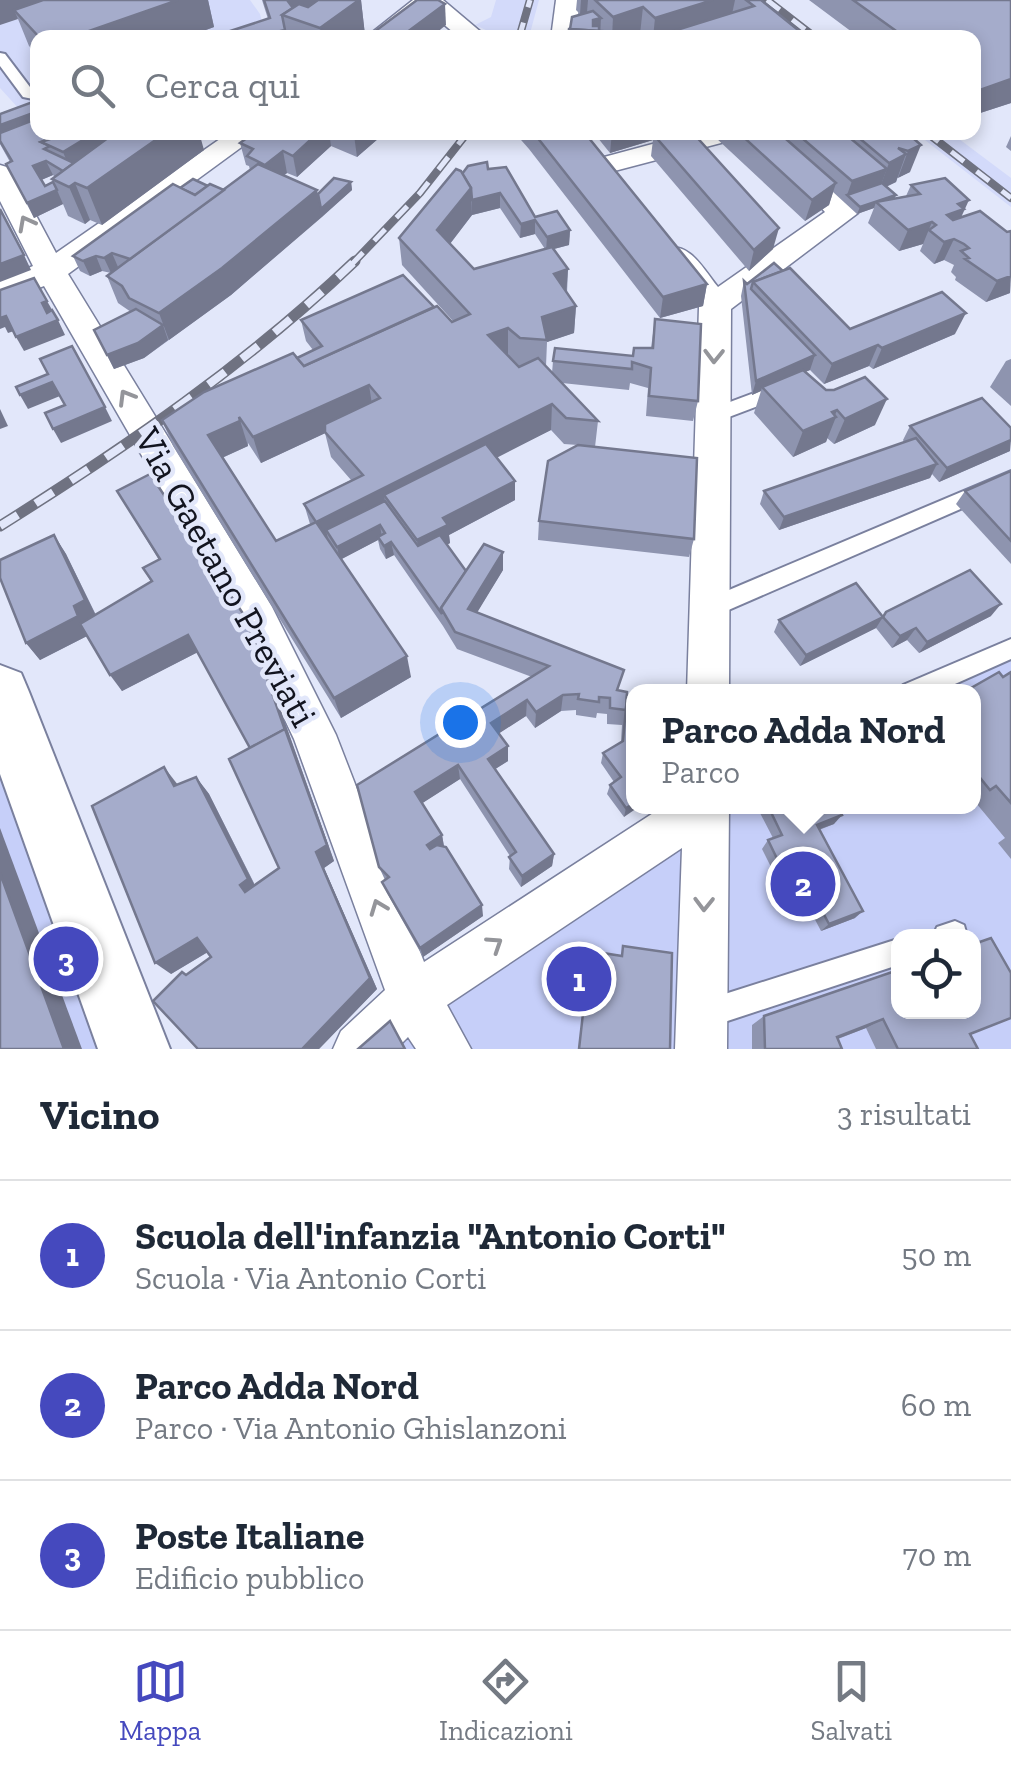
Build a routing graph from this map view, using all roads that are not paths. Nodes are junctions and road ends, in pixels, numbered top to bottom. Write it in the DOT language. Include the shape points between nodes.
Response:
graph roads {
  1 [pos="428,0"];
  2 [pos="568,0"];
  3 [pos="388,30"];
  4 [pos="466,30"];
  5 [pos="564,30"];
  6 [pos="0,58"];
  7 [pos="30,94"];
  8 [pos="238,140"];
  9 [pos="683,140"];
  10 [pos="772,140"];
  11 [pos="0,174"];
  12 [pos="628,196"];
  13 [pos="652,226"];
  14 [pos="51,271"];
  15 [pos="0,292"];
  16 [pos="716,305"];
  17 [pos="794,386"];
  18 [pos="713,416"];
  19 [pos="1011,479"];
  20 [pos="710,608"];
  21 [pos="1011,649"];
  22 [pos="708,684"];
  23 [pos="930,684"];
  24 [pos="0,692"];
  25 [pos="693,814"];
  26 [pos="705,814"];
  27 [pos="891,955"];
  28 [pos="413,998"];
  29 [pos="701,1032"];
  30 [pos="134,1049"];
  31 [pos="359,1049"];
  32 [pos="445,1049"];
  1 -- 3 [label="street"];
  1 -- 4 [label="street"];
  2 -- 5 [label="street"];
  6 -- 7 [label="lane"];
  8 -- 14 [label="street"];
  9 -- 12 [label="street" via="595,155"];
  10 -- 16 [label="street" via="843,212"];
  14 -- 11 [label="street, Via Gaetano Previati, one-way"];
  13 -- 16 [label="street"];
  14 -- 15 [label="street"];
  28 -- 14 [label="street, Via Gaetano Previati, one-way" via="314,735 258,619"];
  16 -- 18 [label="street, one-way"];
  17 -- 18 [label="lane"];
  18 -- 20 [label="street"];
  19 -- 20 [label="lane"];
  20 -- 22 [label="street"];
  21 -- 23 [label="lane"];
  24 -- 30 [label="main road"];
  28 -- 25 [label="street, one-way"];
  26 -- 29 [label="street, one-way"];
  27 -- 29 [label="lane"];
  28 -- 31 [label="street"];
  28 -- 32 [label="street, Via Gaetano Previati"];
}
